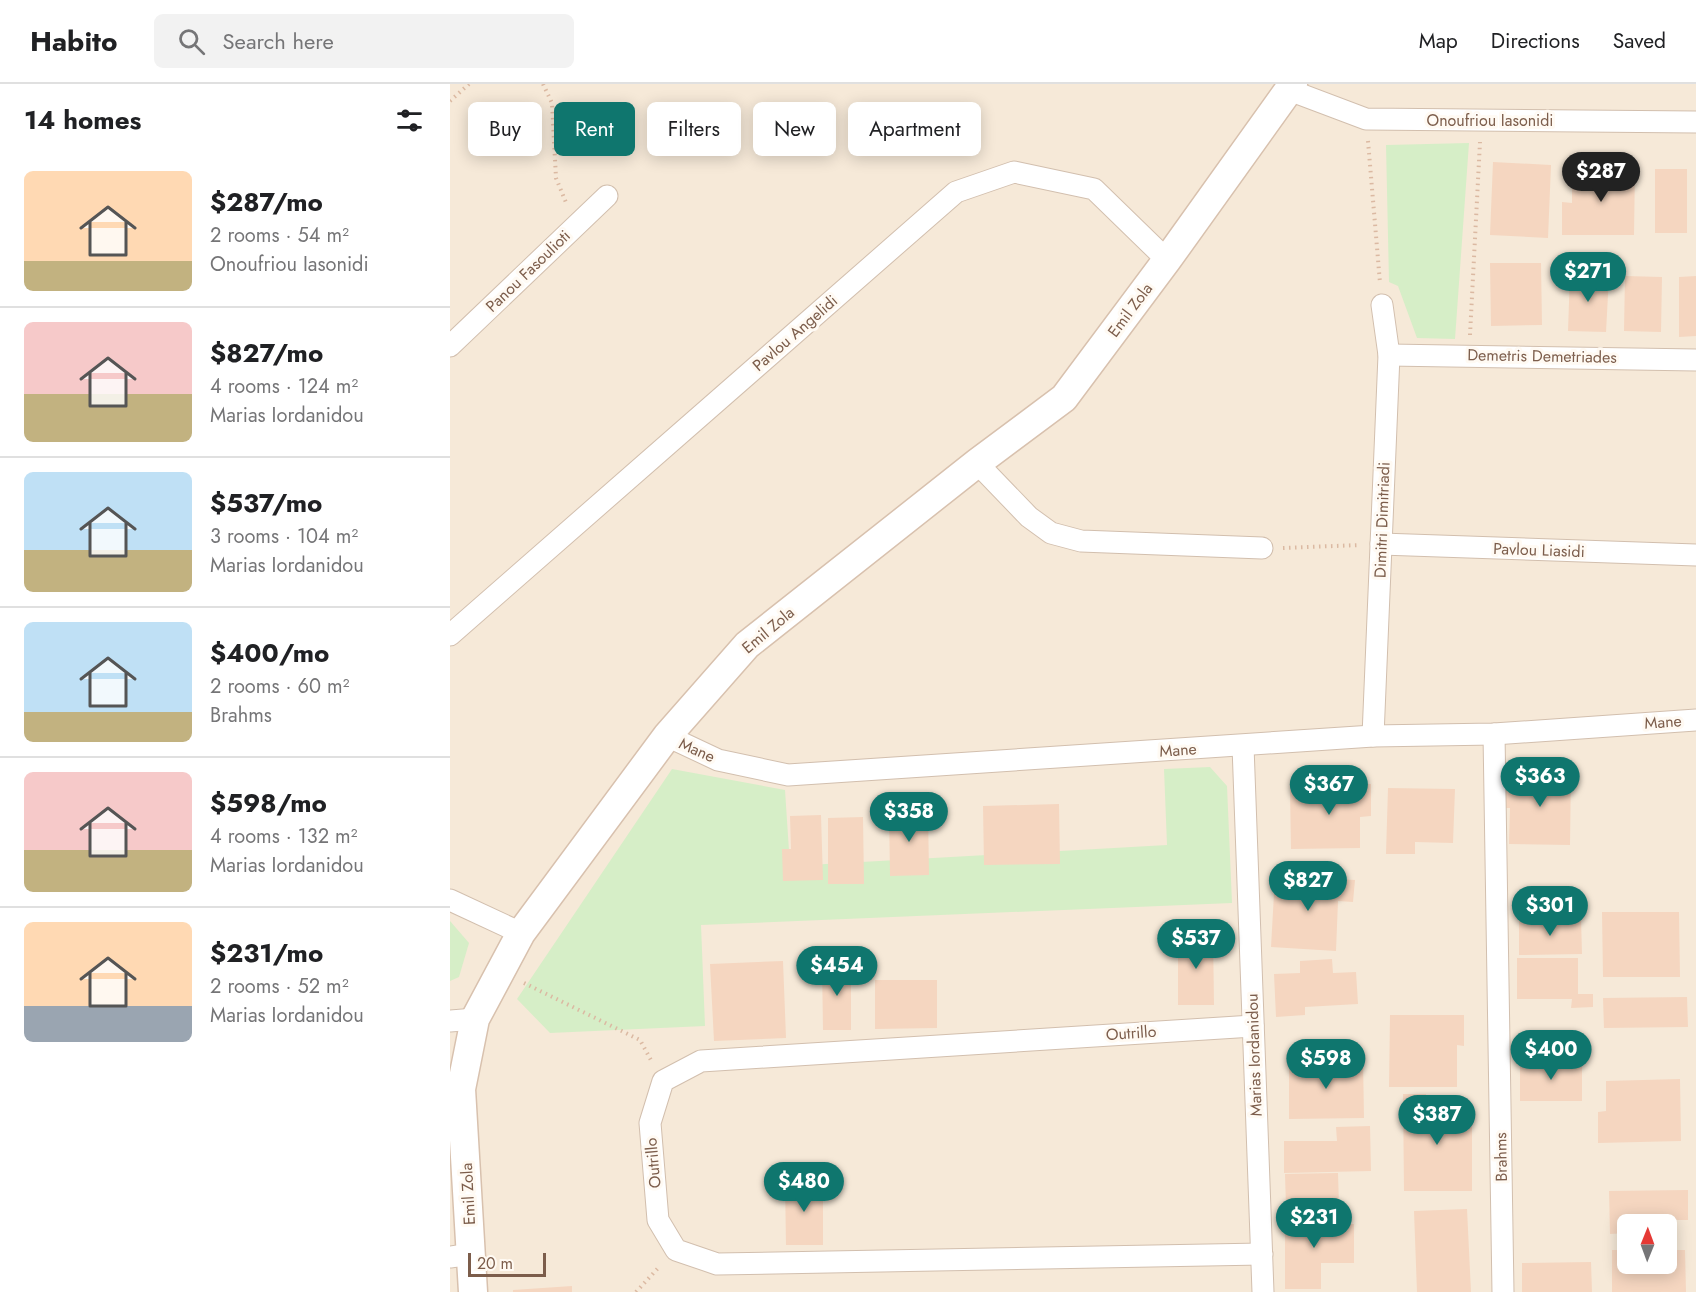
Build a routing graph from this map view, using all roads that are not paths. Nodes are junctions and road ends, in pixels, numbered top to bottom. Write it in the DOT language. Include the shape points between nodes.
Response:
graph roads {
  1 [pos="1291,87"];
  2 [pos="1696,122"];
  3 [pos="607,196"];
  4 [pos="1167,260"];
  5 [pos="1382,305"];
  6 [pos="450,346"];
  7 [pos="1389,355"];
  8 [pos="1696,360"];
  9 [pos="977,463"];
  10 [pos="1381,544"];
  11 [pos="1262,548"];
  12 [pos="1696,555"];
  13 [pos="450,635"];
  14 [pos="1696,720"];
  15 [pos="1494,734"];
  16 [pos="667,736"];
  17 [pos="1373,736"];
  18 [pos="1243,746"];
  19 [pos="450,900"];
  20 [pos="521,933"];
  21 [pos="463,1020"];
  22 [pos="1253,1026"];
  23 [pos="1262,1254"];
  24 [pos="461,1256"];
  25 [pos="473,1292"];
  26 [pos="1263,1292"];
  27 [pos="1503,1292"];
  1 -- 2 [label="street, Onoufriou Iasonidi" via="1366,119"];
  1 -- 4 [label="street, Emil Zola"];
  3 -- 6 [label="street, Panou Fasoulioti"];
  4 -- 9 [label="street, Emil Zola" via="1064,398"];
  4 -- 13 [label="street, Pavlou Angelidi" via="1094,189 1014,172 956,192"];
  5 -- 7 [label="street, Dimitri Dimitriadi"];
  7 -- 8 [label="street, Demetris Demetriades"];
  7 -- 10 [label="street, Dimitri Dimitriadi"];
  9 -- 11 [label="street" via="1029,517 1051,532 1081,541"];
  9 -- 16 [label="street, Emil Zola" via="747,645"];
  10 -- 12 [label="street, Pavlou Liasidi"];
  10 -- 17 [label="street, Dimitri Dimitriadi"];
  14 -- 15 [label="street, Mane"];
  15 -- 17 [label="street, Mane"];
  15 -- 27 [label="street, Brahms"];
  16 -- 18 [label="street, Mane" via="718,760 788,775"];
  16 -- 20 [label="street, Emil Zola"];
  17 -- 18 [label="street, Mane"];
  18 -- 22 [label="street, Marias Iordanidou"];
  19 -- 20 [label="street"];
  20 -- 21 [label="street, Emil Zola" via="500,971"];
  21 -- 24 [label="street, Emil Zola"];
  22 -- 23 [label="street, Marias Iordanidou"];
  22 -- 23 [label="street, Outrillo" via="701,1061 663,1081 650,1123 658,1220 676,1250 717,1264"];
  23 -- 26 [label="street, Marias Iordanidou"];
  24 -- 25 [label="street, Emil Zola"];
}
